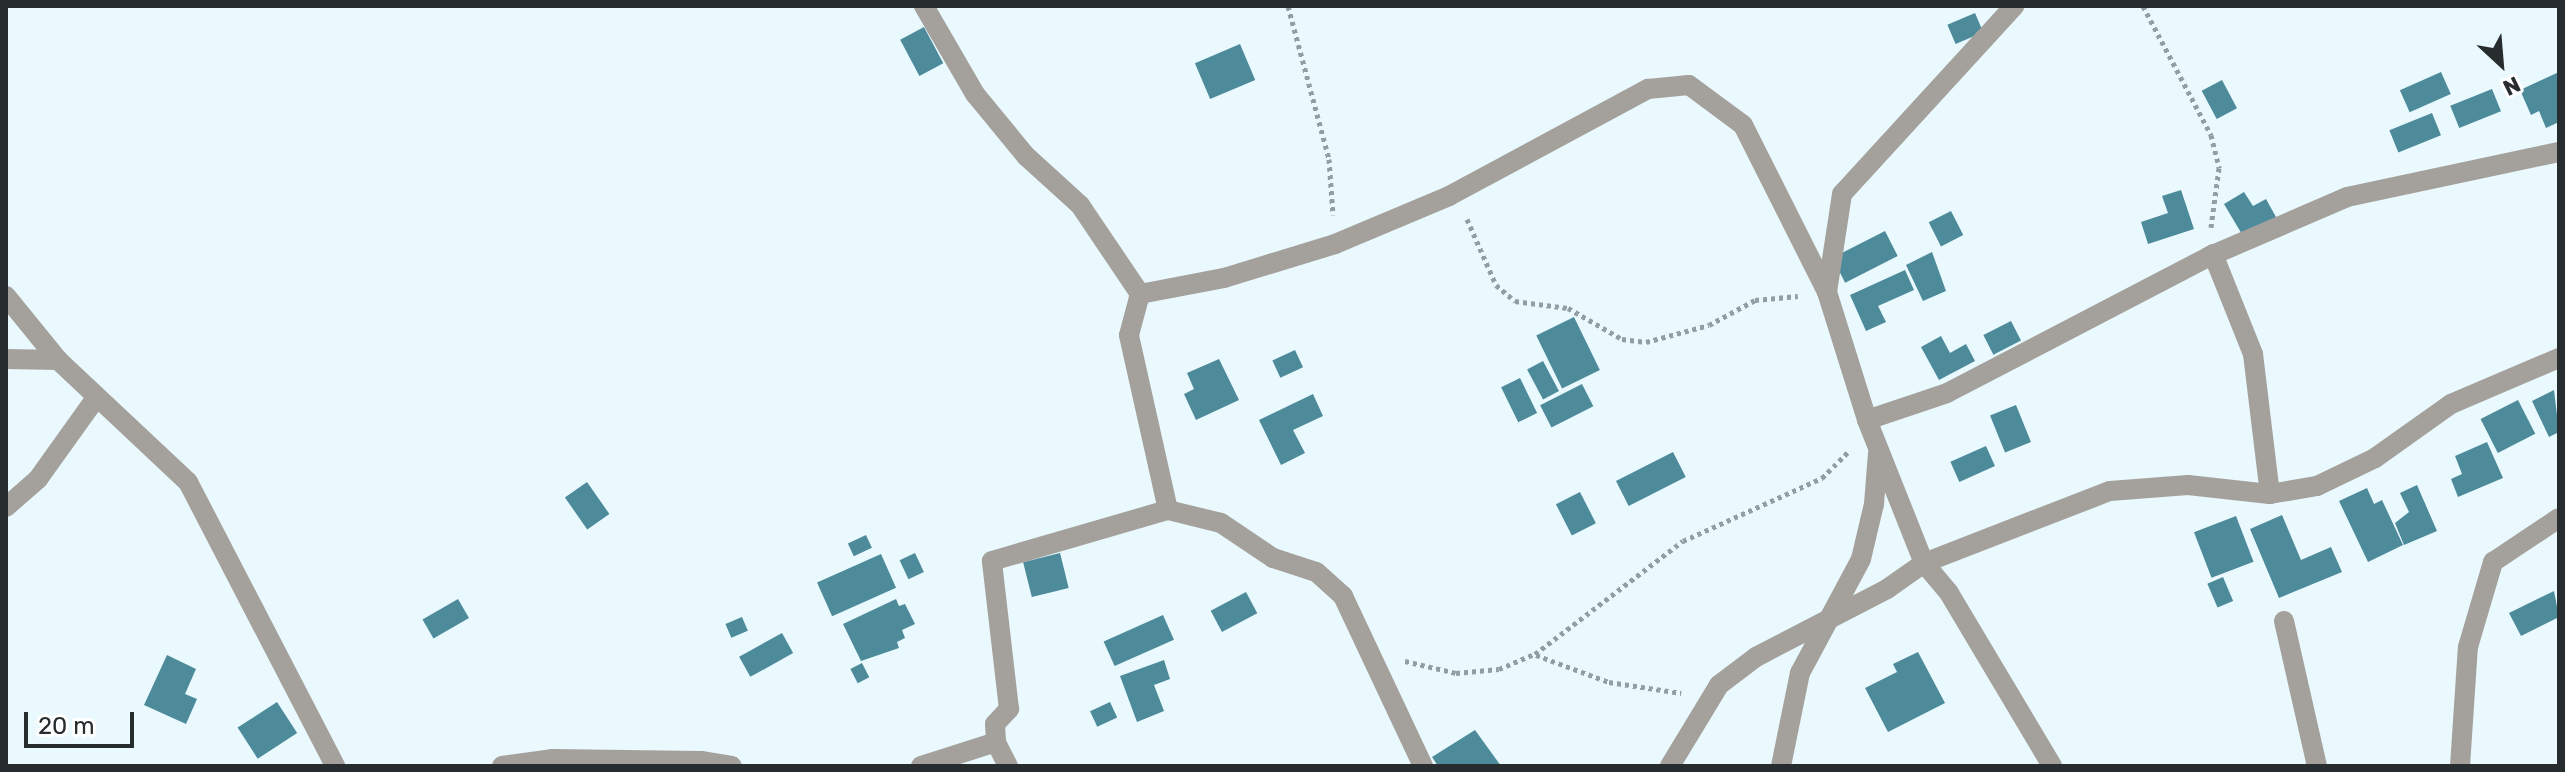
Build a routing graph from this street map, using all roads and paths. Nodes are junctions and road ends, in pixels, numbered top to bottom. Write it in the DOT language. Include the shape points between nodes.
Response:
graph roads {
  1 [pos="924,6"];
  2 [pos="1288,6"];
  3 [pos="2014,6"];
  4 [pos="2143,6"];
  5 [pos="2559,152"];
  6 [pos="1449,196"];
  7 [pos="1335,244"];
  8 [pos="2210,255"];
  9 [pos="1827,292"];
  10 [pos="1140,294"];
  11 [pos="6,296"];
  12 [pos="2559,358"];
  13 [pos="6,359"];
  14 [pos="58,360"];
  15 [pos="96,398"];
  16 [pos="1873,434"];
  17 [pos="2270,494"];
  18 [pos="6,507"];
  19 [pos="1168,510"];
  20 [pos="2559,518"];
  21 [pos="1924,563"];
  22 [pos="1834,614"];
  23 [pos="2284,621"];
  24 [pos="1370,649"];
  25 [pos="1535,654"];
  26 [pos="1719,685"];
  27 [pos="996,742"];
  28 [pos="335,766"];
  29 [pos="502,766"];
  30 [pos="732,766"];
  31 [pos="921,766"];
  32 [pos="1008,766"];
  33 [pos="1423,766"];
  34 [pos="1670,766"];
  35 [pos="1781,766"];
  36 [pos="2052,766"];
  37 [pos="2317,766"];
  38 [pos="2460,766"];
  1 -- 10 [label="street" via="975,94 1026,156 1080,205"];
  2 -- 7 [label="path" via="1329,159"];
  3 -- 9 [label="street" via="1842,194"];
  4 -- 8 [label="path" via="2211,135 2219,168"];
  5 -- 8 [label="street" via="2347,197"];
  6 -- 7 [label="street"];
  6 -- 9 [label="path" via="1474,233 1496,285 1515,301 1568,308 1622,339 1646,342 1709,325 1755,300"];
  6 -- 9 [label="street" via="1648,89 1689,85 1743,125"];
  7 -- 10 [label="street" via="1224,278"];
  8 -- 16 [label="street"];
  8 -- 17 [label="street" via="2253,354"];
  9 -- 16 [label="street"];
  10 -- 19 [label="street" via="1129,335"];
  11 -- 14 [label="street"];
  12 -- 17 [label="street" via="2451,404 2317,486"];
  13 -- 14 [label="street"];
  14 -- 15 [label="street"];
  15 -- 18 [label="street" via="38,479"];
  15 -- 28 [label="street" via="188,482"];
  16 -- 21 [label="street"];
  16 -- 22 [label="street" via="1874,504 1861,559"];
  16 -- 25 [label="path" via="1844,453 1822,478 1683,541"];
  17 -- 21 [label="street" via="2188,485 2110,491"];
  19 -- 24 [label="street" via="1221,523 1273,558 1316,572 1343,596"];
  19 -- 27 [label="street" via="992,561 1009,709 995,724"];
  20 -- 38 [label="street" via="2493,562 2468,647"];
  21 -- 22 [label="street" via="1887,589"];
  21 -- 36 [label="street" via="1949,593"];
  22 -- 26 [label="street" via="1756,657"];
  22 -- 35 [label="street" via="1800,673"];
  23 -- 37 [label="street"];
  24 -- 25 [label="path" via="1456,673 1499,669"];
  24 -- 33 [label="street"];
  25 -- 26 [label="path" via="1609,682 1686,694"];
  26 -- 34 [label="street"];
  27 -- 31 [label="street"];
  27 -- 32 [label="street"];
  29 -- 30 [label="street" via="552,759"];
}
